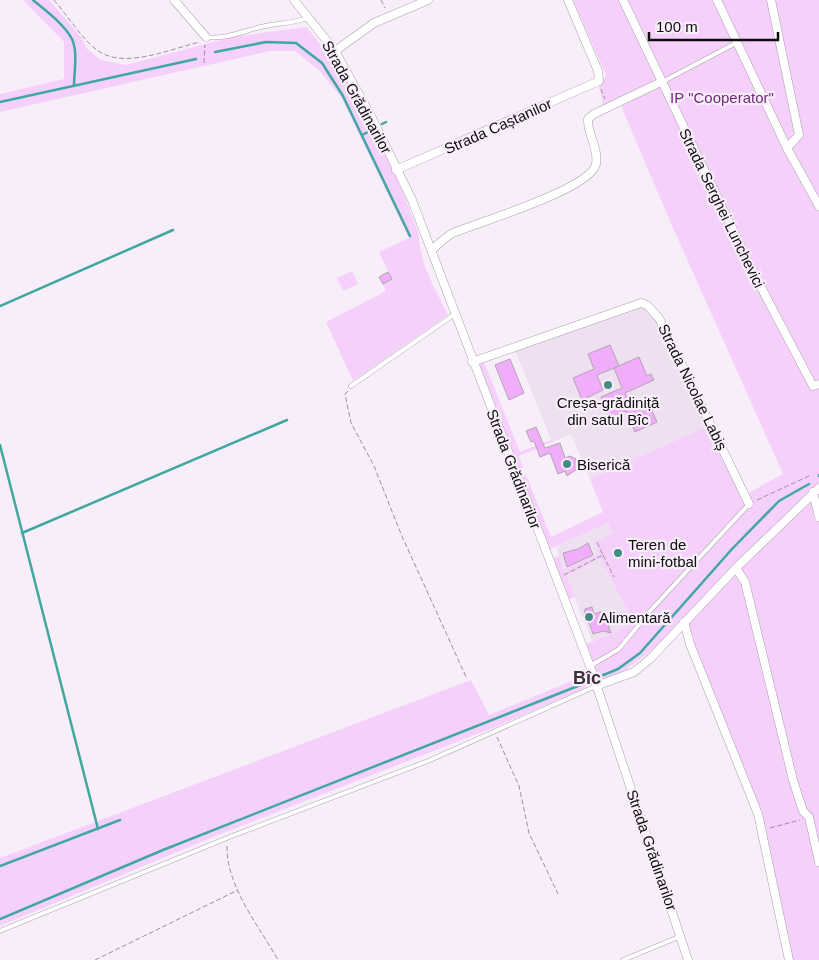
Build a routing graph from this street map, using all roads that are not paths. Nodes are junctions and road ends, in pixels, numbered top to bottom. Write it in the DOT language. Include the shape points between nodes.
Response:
graph roads {
  1 [pos="174,0"];
  2 [pos="294,0"];
  3 [pos="428,0"];
  4 [pos="568,0"];
  5 [pos="624,0"];
  6 [pos="717,0"];
  7 [pos="771,0"];
  8 [pos="308,18"];
  9 [pos="206,37"];
  10 [pos="736,43"];
  11 [pos="335,51"];
  12 [pos="662,82"];
  13 [pos="787,148"];
  14 [pos="396,170"];
  15 [pos="819,206"];
  16 [pos="432,250"];
  17 [pos="455,314"];
  18 [pos="472,362"];
  19 [pos="816,385"];
  20 [pos="351,386"];
  21 [pos="816,490"];
  22 [pos="749,504"];
  23 [pos="819,517"];
  24 [pos="736,568"];
  25 [pos="684,622"];
  26 [pos="590,666"];
  27 [pos="596,686"];
  28 [pos="819,862"];
  29 [pos="0,931"];
  30 [pos="681,936"];
  31 [pos="623,960"];
  32 [pos="688,960"];
  33 [pos="789,960"];
  1 -- 9 [label="street"];
  2 -- 8 [label="street, Strada Grădinarilor"];
  3 -- 11 [label="street" via="389,16 358,33"];
  4 -- 14 [label="street, Strada Caștanilor" via="598,71 599,81"];
  5 -- 12 [label="street, Strada Serghei Lunchevici"];
  6 -- 10 [label="street"];
  7 -- 13 [label="street" via="800,135"];
  8 -- 9 [label="lane"];
  8 -- 11 [label="street, Strada Grădinarilor"];
  10 -- 12 [label="lane"];
  10 -- 13 [label="street"];
  11 -- 14 [label="street, Strada Grădinarilor"];
  12 -- 16 [label="street" via="588,119 587,127 596,156 595,166 588,176 555,194 450,234"];
  12 -- 19 [label="street, Strada Serghei Lunchevici" via="754,274"];
  13 -- 15 [label="street"];
  14 -- 16 [label="street, Strada Grădinarilor"];
  16 -- 17 [label="street, Strada Grădinarilor"];
  17 -- 18 [label="street, Strada Grădinarilor"];
  17 -- 20 [label="lane"];
  18 -- 22 [label="street, Strada Nicolae Labiș" via="641,303 647,306 659,318 671,341"];
  18 -- 26 [label="street, Strada Grădinarilor"];
  21 -- 23 [label="street"];
  21 -- 24 [label="street"];
  22 -- 26 [label="lane" via="618,649"];
  24 -- 25 [label="street"];
  24 -- 28 [label="street" via="745,582 793,780 808,818"];
  25 -- 27 [label="street" via="642,666"];
  25 -- 33 [label="street" via="762,830"];
  26 -- 27 [label="street, Strada Grădinarilor"];
  27 -- 29 [label="lane" via="428,761"];
  27 -- 30 [label="street, Strada Grădinarilor"];
  30 -- 31 [label="lane"];
  30 -- 32 [label="street, Strada Grădinarilor"];
}
